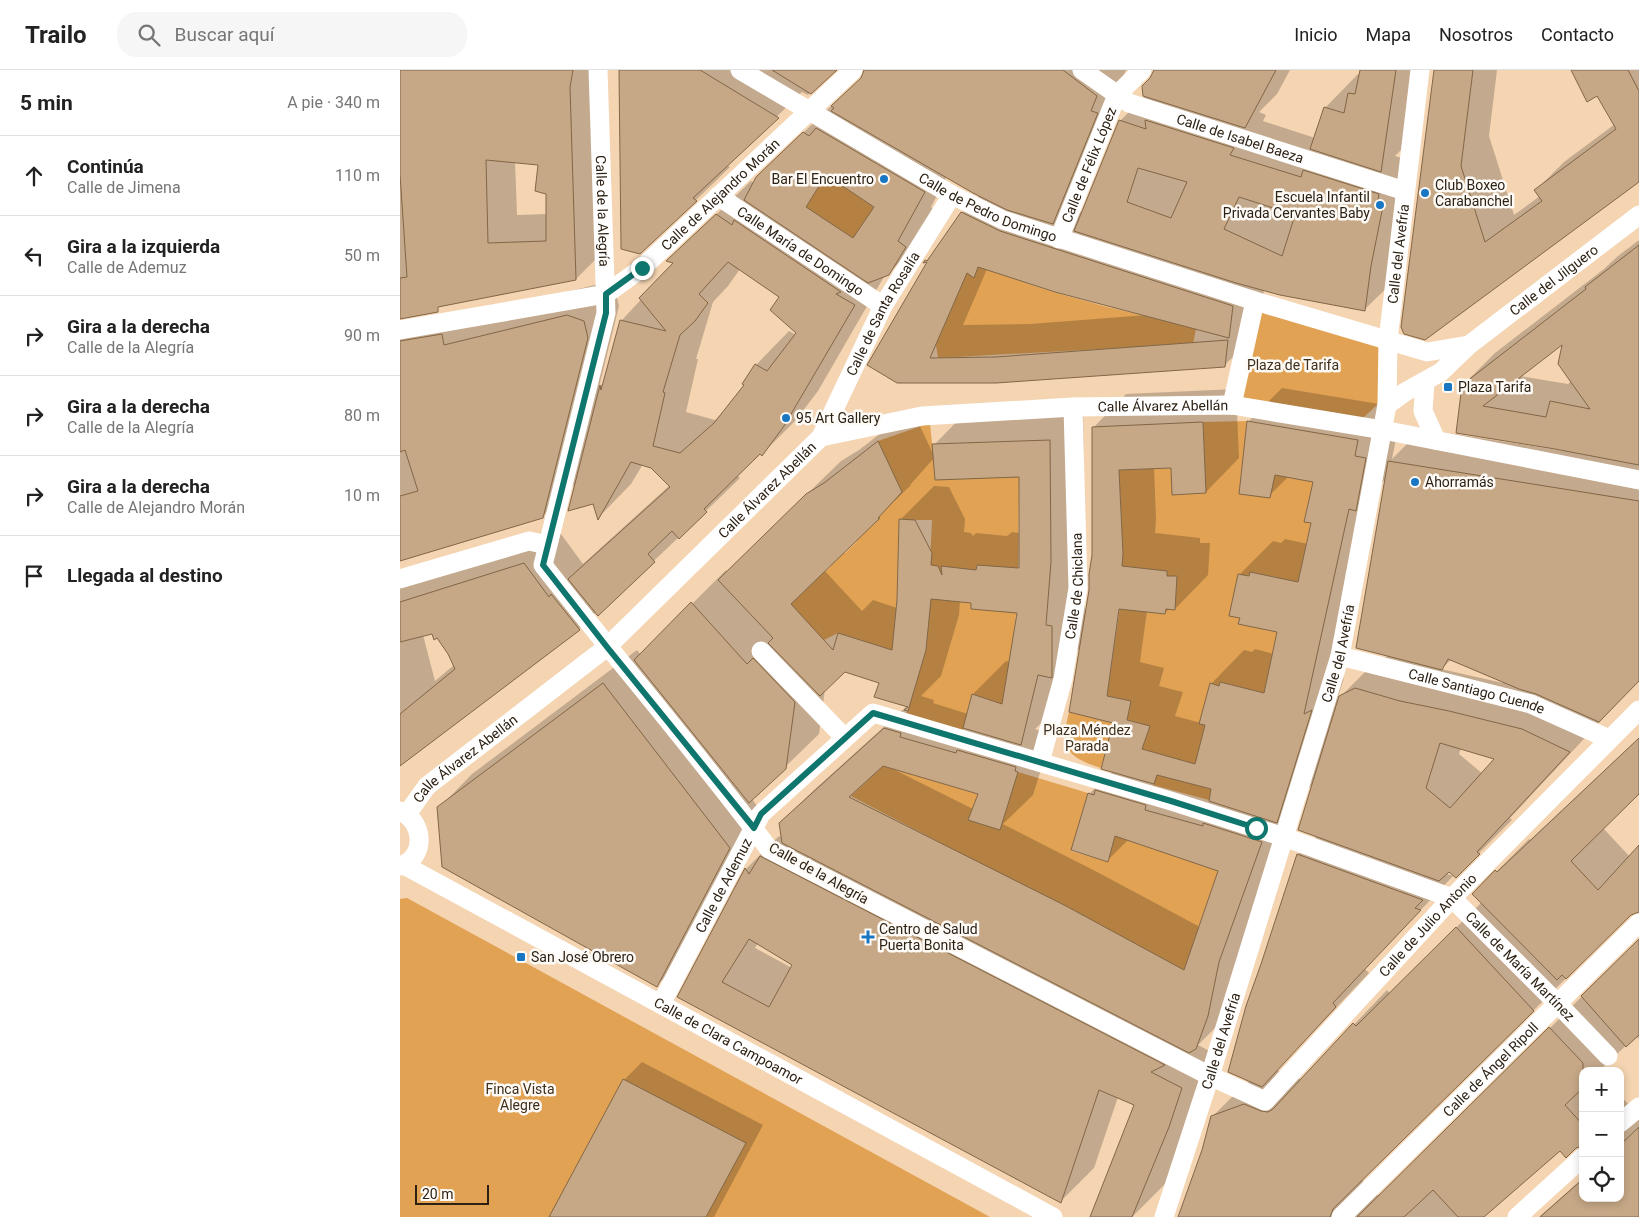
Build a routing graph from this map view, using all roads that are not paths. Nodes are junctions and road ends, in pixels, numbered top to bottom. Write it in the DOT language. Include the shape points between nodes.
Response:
graph roads {
  1 [pos="598,70"];
  2 [pos="740,70"];
  3 [pos="853,70"];
  4 [pos="1082,70"];
  5 [pos="1142,70"];
  6 [pos="1420,70"];
  7 [pos="1117,95"];
  8 [pos="810,110"];
  9 [pos="1405,191"];
  10 [pos="952,195"];
  11 [pos="718,196"];
  12 [pos="1639,215"];
  13 [pos="1059,239"];
  14 [pos="606,294"];
  15 [pos="1255,301"];
  16 [pos="883,306"];
  17 [pos="400,330"];
  18 [pos="1388,340"];
  19 [pos="1469,345"];
  20 [pos="1425,382"];
  21 [pos="1232,405"];
  22 [pos="1387,405"];
  23 [pos="1073,407"];
  24 [pos="1383,430"];
  25 [pos="821,437"];
  26 [pos="1436,440"];
  27 [pos="1639,480"];
  28 [pos="547,545"];
  29 [pos="400,579"];
  30 [pos="607,647"];
  31 [pos="761,651"];
  32 [pos="1340,656"];
  33 [pos="1639,710"];
  34 [pos="873,713"];
  35 [pos="844,737"];
  36 [pos="1609,740"];
  37 [pos="1040,762"];
  38 [pos="404,812"];
  39 [pos="754,828"];
  40 [pos="1284,837"];
  41 [pos="402,865"];
  42 [pos="1452,898"];
  43 [pos="1639,923"];
  44 [pos="1557,1003"];
  45 [pos="661,1004"];
  46 [pos="1608,1056"];
  47 [pos="1210,1076"];
  48 [pos="1639,1107"];
  49 [pos="1624,1120"];
  50 [pos="1579,1161"];
  51 [pos="1519,1216"];
  52 [pos="1053,1217"];
  53 [pos="1164,1217"];
  54 [pos="1342,1217"];
  1 -- 14 [label="street, Calle de la Alegría"];
  2 -- 8 [label="street, Calle de Pedro Domingo"];
  3 -- 8 [label="street, Calle de Alejandro Morán"];
  4 -- 7 [label="street, Calle de Isabel Baeza"];
  5 -- 7 [label="street, Calle de Félix López"];
  6 -- 9 [label="street, Calle del Avefría"];
  7 -- 9 [label="street, Calle de Isabel Baeza" via="1129,103"];
  7 -- 13 [label="street, Calle de Félix López"];
  8 -- 10 [label="street, Calle de Pedro Domingo"];
  8 -- 11 [label="street, Calle de Alejandro Morán"];
  9 -- 18 [label="street, Calle del Avefría"];
  10 -- 13 [label="street, Calle de Pedro Domingo" via="1003,220"];
  10 -- 16 [label="street, Calle de Santa Rosalía"];
  11 -- 14 [label="street, Calle de Alejandro Morán" via="642,268"];
  11 -- 16 [label="street, Calle María de Domingo"];
  12 -- 19 [label="street, Calle del Jilguero"];
  13 -- 15 [label="street, Calle de Pedro Domingo"];
  14 -- 17 [label="street, Calle de Alejandro Morán"];
  14 -- 28 [label="street, Calle de la Alegría" via="606,313"];
  15 -- 18 [label="street"];
  15 -- 21 [label="street"];
  16 -- 25 [label="street, Calle de Santa Rosalía"];
  18 -- 19 [label="street, Calle del Jilguero" via="1427,352"];
  18 -- 22 [label="street, Calle del Avefría"];
  19 -- 20 [label="street, Calle del Jilguero" via="1441,372"];
  20 -- 22 [label="street, Calle del Jilguero"];
  20 -- 26 [label="street" via="1423,411"];
  21 -- 23 [label="street, Calle Álvarez Abellán"];
  21 -- 24 [label="street, Calle Álvarez Abellán"];
  22 -- 24 [label="street, Calle del Avefría"];
  23 -- 25 [label="street, Calle Álvarez Abellán" via="922,416"];
  23 -- 37 [label="street, Calle de Chiclana" via="1078,588 1062,679"];
  24 -- 26 [label="street, Calle Álvarez Abellán"];
  24 -- 32 [label="street, Calle del Avefría"];
  25 -- 30 [label="street, Calle Álvarez Abellán"];
  26 -- 27 [label="street, Calle Álvarez Abellán"];
  28 -- 29 [label="street" via="529,542"];
  28 -- 30 [label="street, Calle de la Alegría" via="543,565"];
  30 -- 38 [label="street, Calle Álvarez Abellán" via="426,786"];
  30 -- 39 [label="street, Calle de la Alegría"];
  31 -- 35 [label="street"];
  32 -- 36 [label="street, Calle Santiago Cuende" via="1531,704"];
  32 -- 40 [label="street, Calle del Avefría"];
  33 -- 36 [label="street, Calle de Julio Antonio"];
  34 -- 35 [label="street, Calle de Ademuz"];
  34 -- 37 [label="street, Calle de María Martínez"];
  35 -- 39 [label="street, Calle de Ademuz" via="761,814"];
  36 -- 42 [label="street, Calle de Julio Antonio"];
  37 -- 40 [label="street, Calle de María Martínez"];
  38 -- 41 [label="street" via="415,822 420,834 414,857"];
  39 -- 45 [label="street, Calle de Ademuz"];
  39 -- 47 [label="street, Calle de la Alegría" via="769,849"];
  40 -- 42 [label="street, Calle de María Martínez"];
  40 -- 47 [label="street, Calle del Avefría"];
  41 -- 45 [label="street, Calle de Clara Campoamor"];
  42 -- 44 [label="street, Calle de María Martínez"];
  42 -- 47 [label="street, Calle de Julio Antonio" via="1266,1101"];
  43 -- 44 [label="street, Calle de Ángel Ripoll"];
  44 -- 46 [label="street, Calle de María Martínez"];
  44 -- 54 [label="street, Calle de Ángel Ripoll"];
  45 -- 52 [label="street, Calle de Clara Campoamor"];
  47 -- 53 [label="street, Calle del Avefría"];
  48 -- 49 [label="street"];
  50 -- 51 [label="street"];
}
